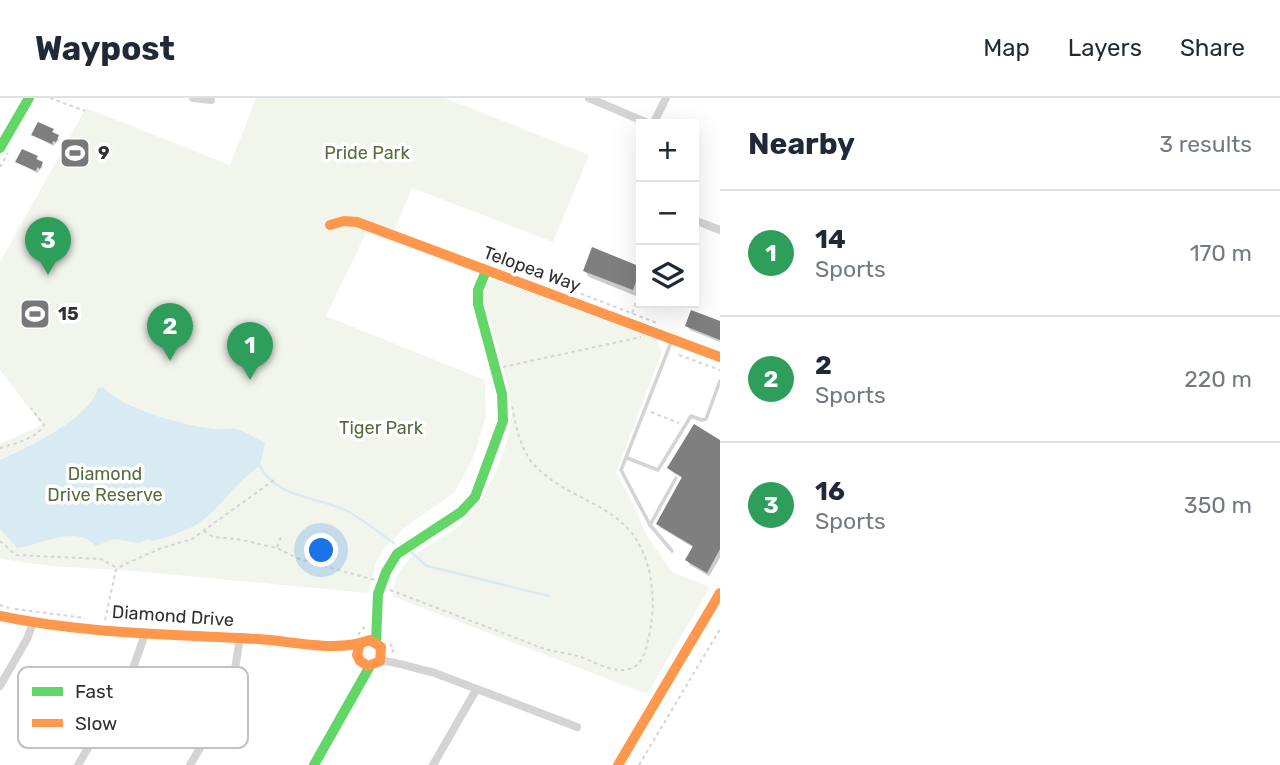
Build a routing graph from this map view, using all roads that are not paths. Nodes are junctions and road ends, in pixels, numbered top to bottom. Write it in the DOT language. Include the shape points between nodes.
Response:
graph roads {
  1 [pos="29,98"];
  2 [pos="193,98"];
  3 [pos="589,98"];
  4 [pos="666,98"];
  5 [pos="211,100"];
  6 [pos="639,119"];
  7 [pos="654,119"];
  8 [pos="1,145"];
  9 [pos="699,222"];
  10 [pos="330,225"];
  11 [pos="720,230"];
  12 [pos="486,271"];
  13 [pos="672,338"];
  14 [pos="720,357"];
  15 [pos="720,381"];
  16 [pos="626,457"];
  17 [pos="676,478"];
  18 [pos="650,525"];
  19 [pos="673,551"];
  20 [pos="720,593"];
  21 [pos="0,616"];
  22 [pos="33,623"];
  23 [pos="145,634"];
  24 [pos="240,638"];
  25 [pos="368,651"];
  26 [pos="133,667"];
  27 [pos="235,667"];
  28 [pos="0,686"];
  29 [pos="476,690"];
  30 [pos="577,727"];
  31 [pos="88,748"];
  32 [pos="200,748"];
  33 [pos="78,765"];
  34 [pos="190,765"];
  35 [pos="314,765"];
  36 [pos="433,765"];
  37 [pos="618,765"];
  1 -- 8 [label="street"];
  2 -- 5 [label="street"];
  3 -- 6 [label="street"];
  4 -- 7 [label="street"];
  9 -- 11 [label="street"];
  10 -- 12 [label="street, Telopea Way" via="356,222"];
  12 -- 13 [label="street, Telopea Way"];
  12 -- 25 [label="street" via="478,304 502,394 503,421 475,497 461,512 397,554 386,572"];
  13 -- 14 [label="street, Telopea Way"];
  13 -- 16 [label="lane"];
  15 -- 16 [label="lane" via="706,419 691,416 658,470"];
  16 -- 18 [label="lane" via="621,470"];
  17 -- 18 [label="lane"];
  18 -- 19 [label="lane"];
  20 -- 37 [label="street"];
  21 -- 22 [label="street, Diamond Drive"];
  22 -- 23 [label="street, Diamond Drive"];
  22 -- 28 [label="street"];
  23 -- 24 [label="street, Diamond Drive"];
  23 -- 26 [label="street"];
  24 -- 25 [label="street, Diamond Drive"];
  24 -- 27 [label="street"];
  25 -- 29 [label="street"];
  25 -- 35 [label="street" via="360,685"];
  29 -- 30 [label="street"];
  29 -- 36 [label="street"];
  31 -- 33 [label="street"];
  32 -- 34 [label="street"];
}
